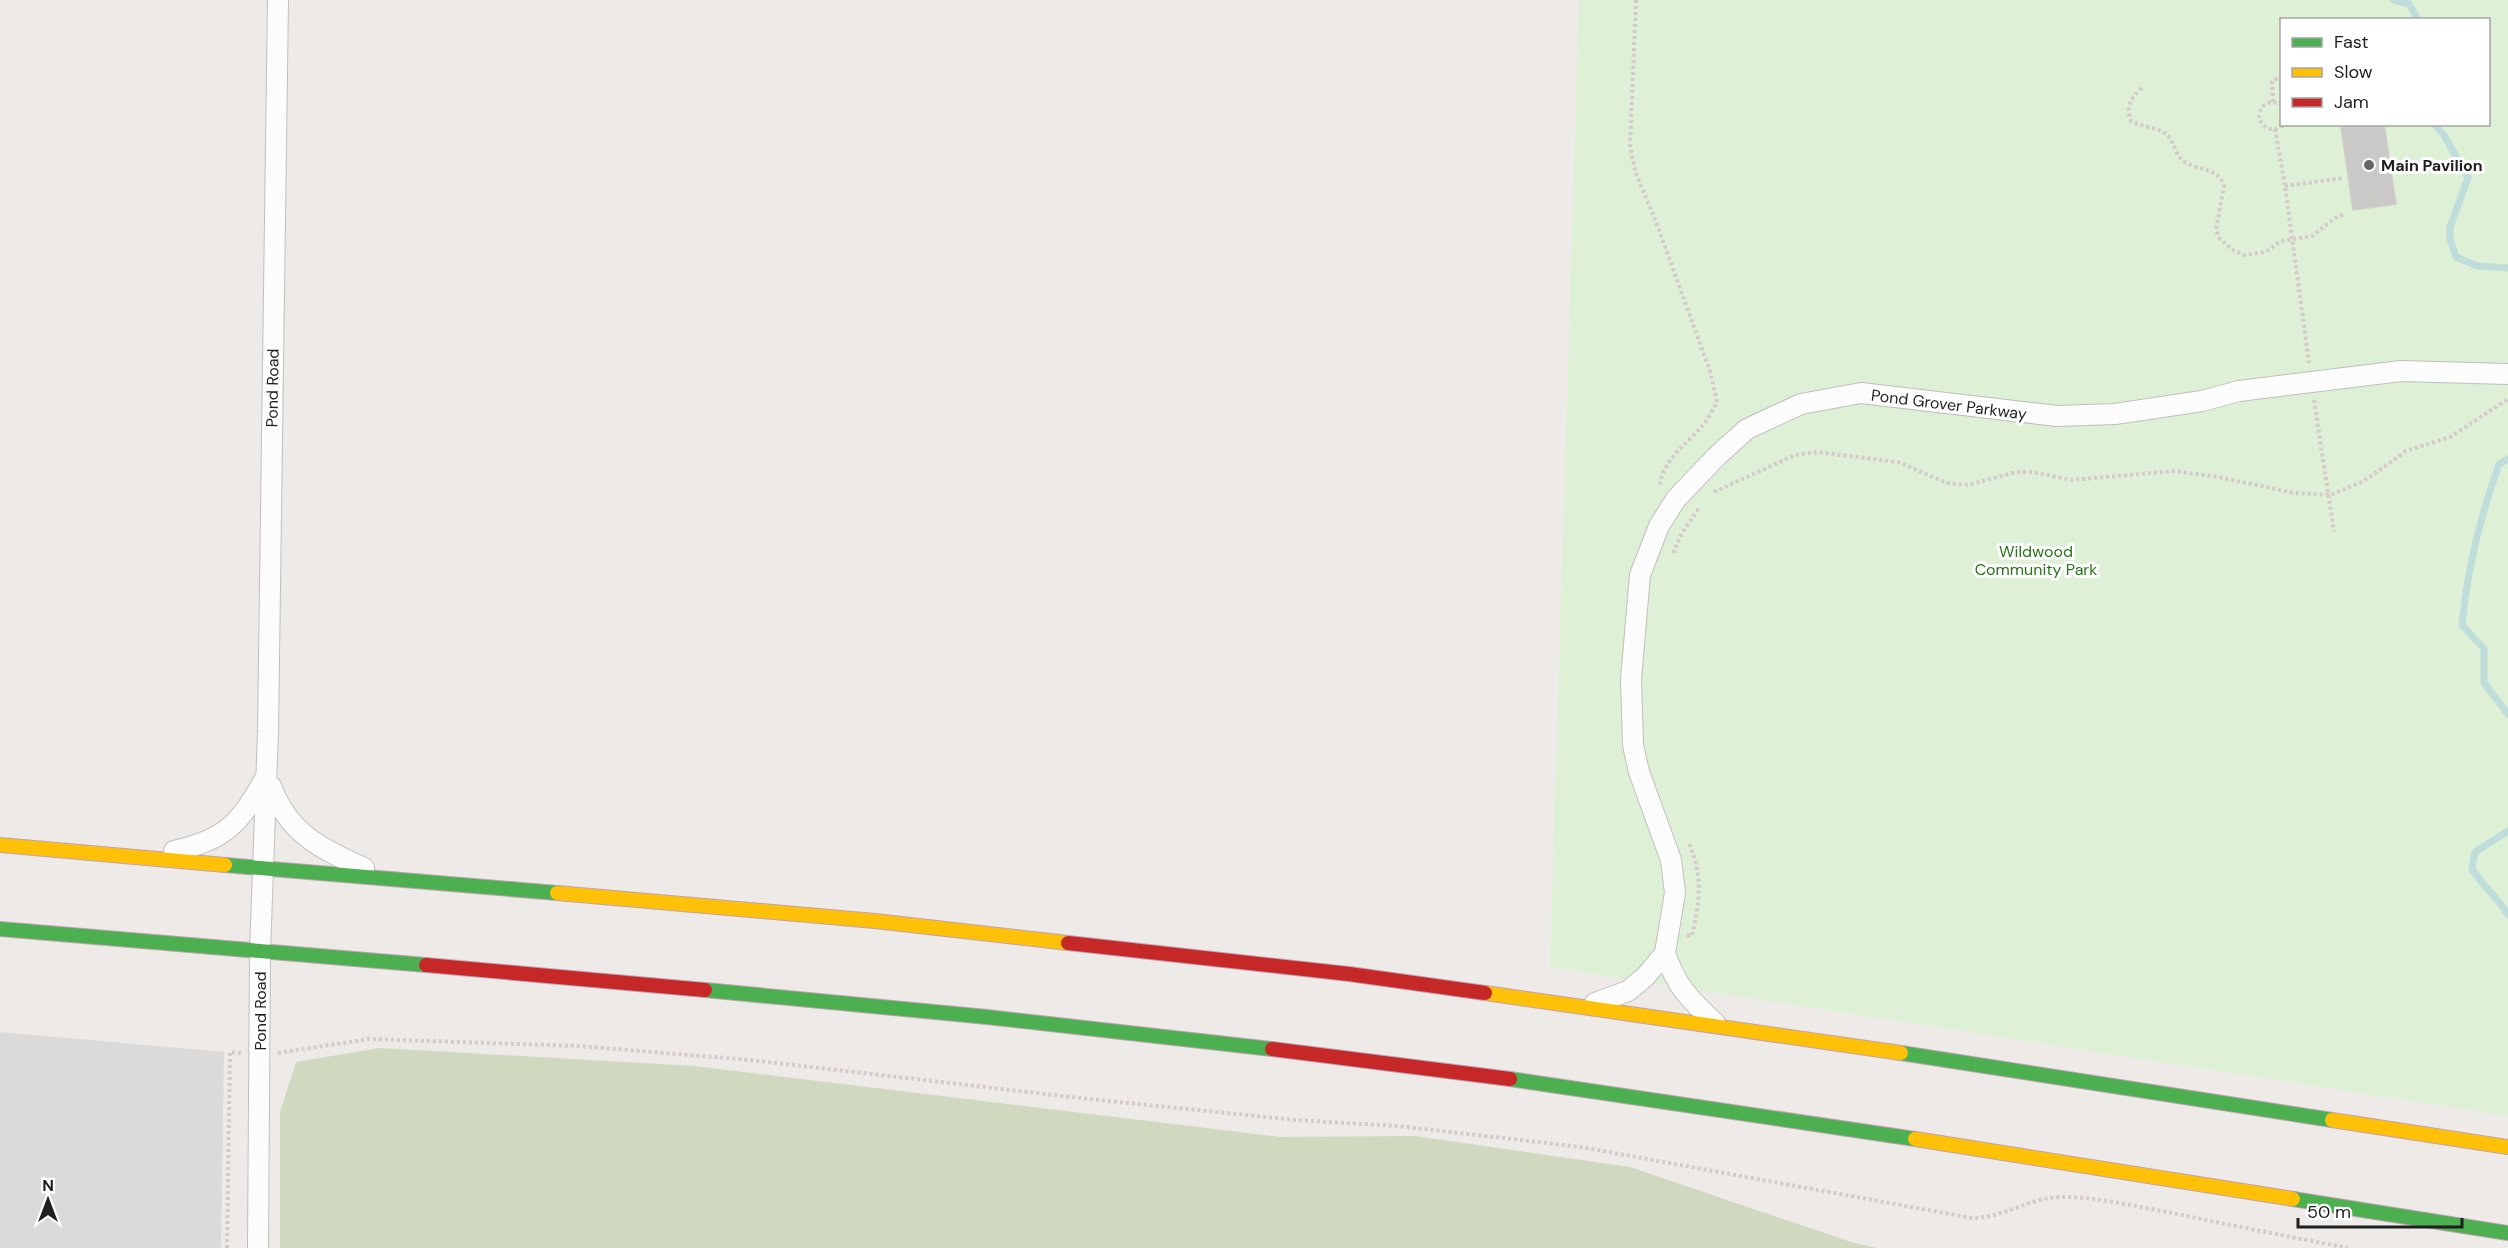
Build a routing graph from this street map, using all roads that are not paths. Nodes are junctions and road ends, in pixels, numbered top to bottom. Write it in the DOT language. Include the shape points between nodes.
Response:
graph roads {
  1 [pos="278,0"];
  2 [pos="2508,374"];
  3 [pos="267,775"];
  4 [pos="0,845"];
  5 [pos="148,857"];
  6 [pos="265,868"];
  7 [pos="386,878"];
  8 [pos="0,929"];
  9 [pos="260,952"];
  10 [pos="1665,953"];
  11 [pos="1588,1006"];
  12 [pos="1717,1025"];
  13 [pos="2508,1147"];
  14 [pos="2508,1233"];
  15 [pos="258,1248"];
  1 -- 3 [label="street, Pond Road"];
  2 -- 10 [label="street, Pond Grover Parkway" via="2401,371 2239,391 2202,401 2115,414 2057,416 1861,393 1801,404 1747,429 1676,499 1659,526 1640,575 1631,679 1633,745 1674,878"];
  3 -- 5 [label="street" via="240,818 223,833 203,844"];
  3 -- 6 [label="street, Pond Road"];
  3 -- 7 [label="street, Pond Road" via="280,810 300,834 333,855"];
  4 -- 5 [label="highway"];
  5 -- 6 [label="highway"];
  6 -- 7 [label="highway"];
  6 -- 9 [label="street, Pond Road"];
  7 -- 11 [label="highway" via="981,932"];
  8 -- 9 [label="highway"];
  9 -- 14 [label="highway" via="852,1003 1325,1056 1784,1120"];
  9 -- 15 [label="street, Pond Road"];
  10 -- 11 [label="street" via="1628,991"];
  10 -- 12 [label="street" via="1674,978 1686,995"];
  11 -- 12 [label="highway"];
  12 -- 13 [label="highway"];
}
